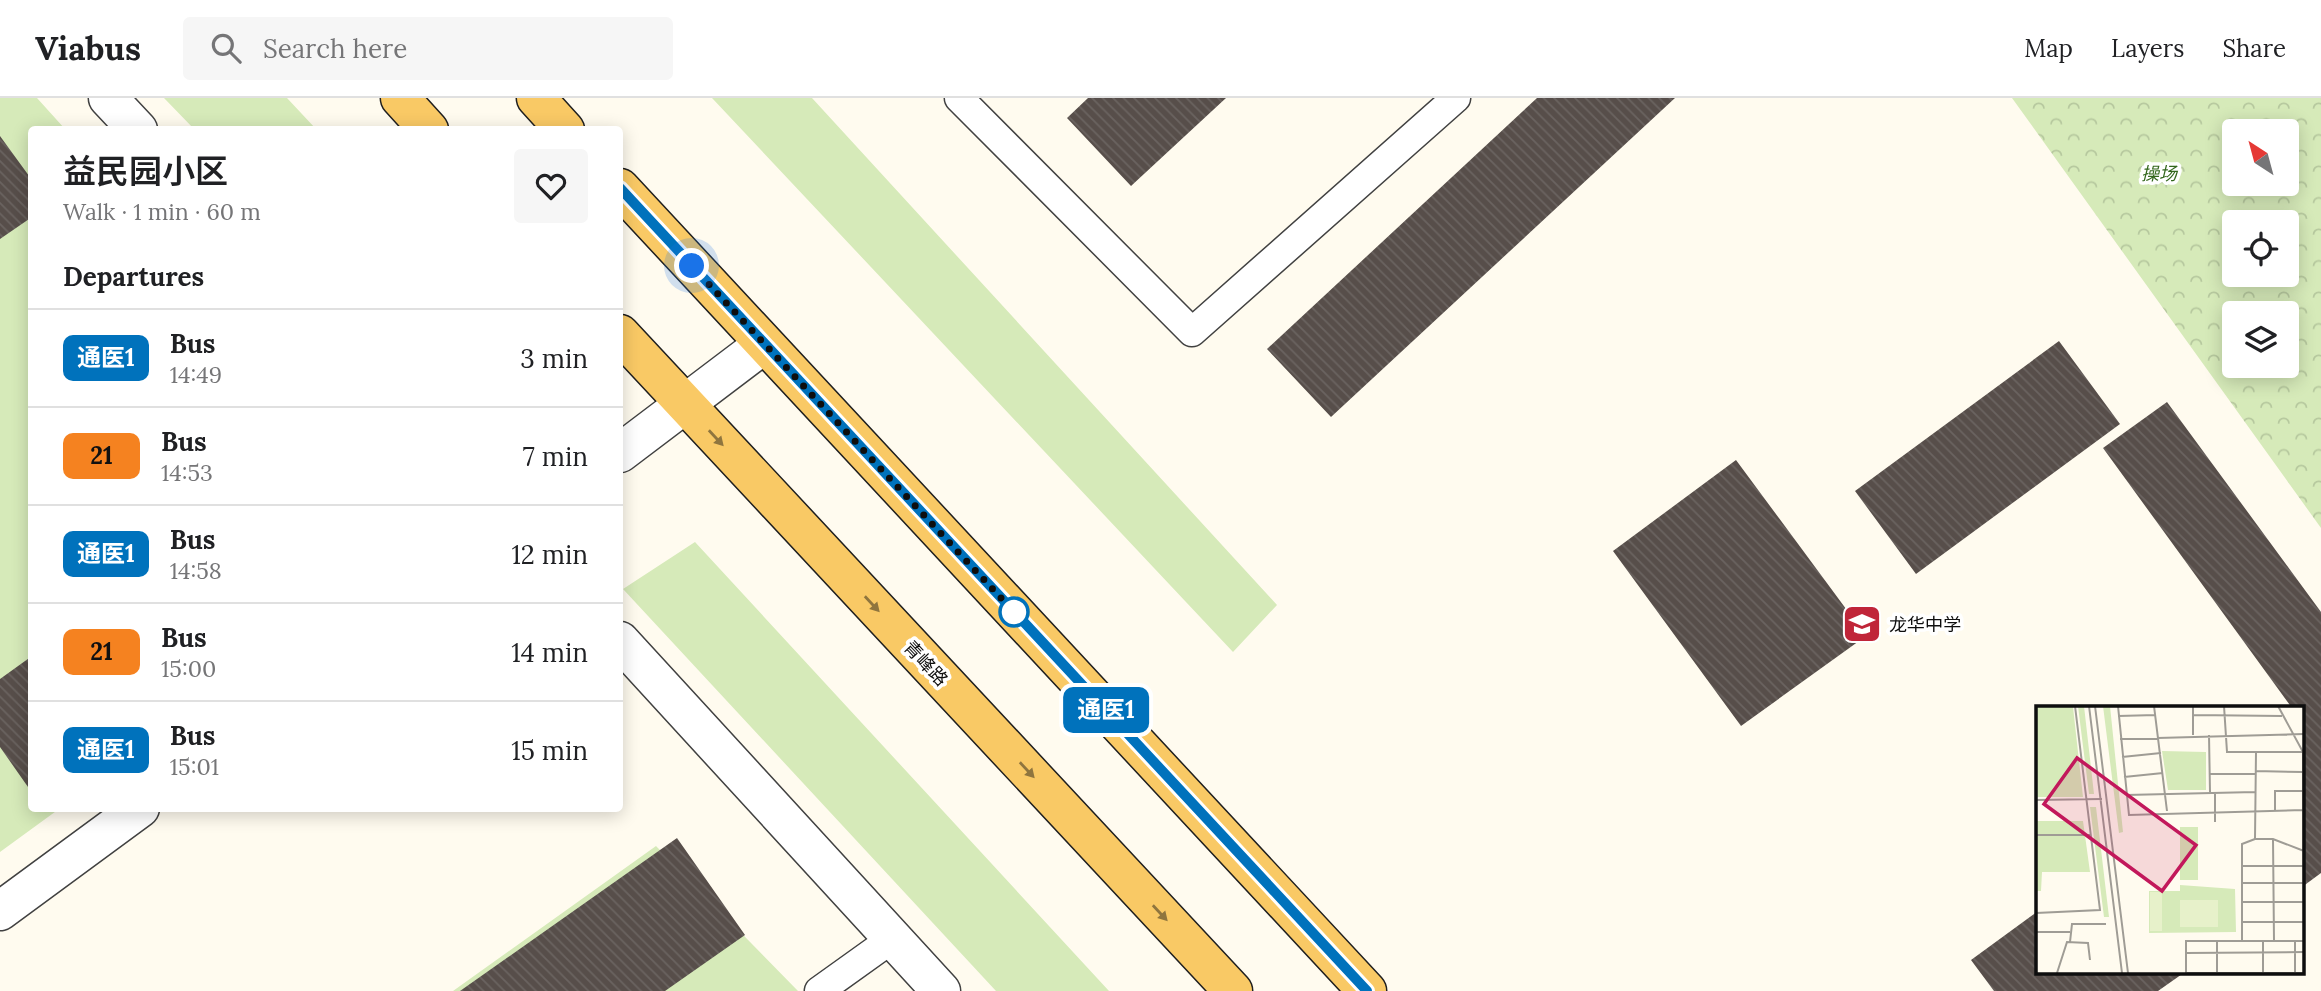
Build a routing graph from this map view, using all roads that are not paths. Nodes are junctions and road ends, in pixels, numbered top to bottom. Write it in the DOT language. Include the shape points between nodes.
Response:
graph roads {
  1 [pos="108,98"];
  2 [pos="400,98"];
  3 [pos="536,98"];
  4 [pos="1456,98"];
  5 [pos="972,102"];
  6 [pos="134,126"];
  7 [pos="425,126"];
  8 [pos="561,126"];
  9 [pos="623,191"];
  10 [pos="623,337"];
  11 [pos="764,344"];
  12 [pos="684,403"];
  13 [pos="623,451"];
  14 [pos="623,644"];
  15 [pos="134,812"];
  16 [pos="0,911"];
  17 [pos="892,938"];
  18 [pos="819,991"];
  19 [pos="942,991"];
  20 [pos="1233,991"];
  21 [pos="1367,991"];
  1 -- 6 [label="street"];
  2 -- 7 [label="main road"];
  3 -- 8 [label="main road"];
  4 -- 5 [label="lane" via="1192,332"];
  9 -- 11 [label="main road"];
  10 -- 12 [label="main road, 青峰路"];
  11 -- 12 [label="street"];
  11 -- 21 [label="main road"];
  12 -- 13 [label="street"];
  12 -- 20 [label="main road, 青峰路, one-way"];
  14 -- 17 [label="street"];
  15 -- 16 [label="street"];
  17 -- 18 [label="lane"];
  17 -- 19 [label="street"];
}
